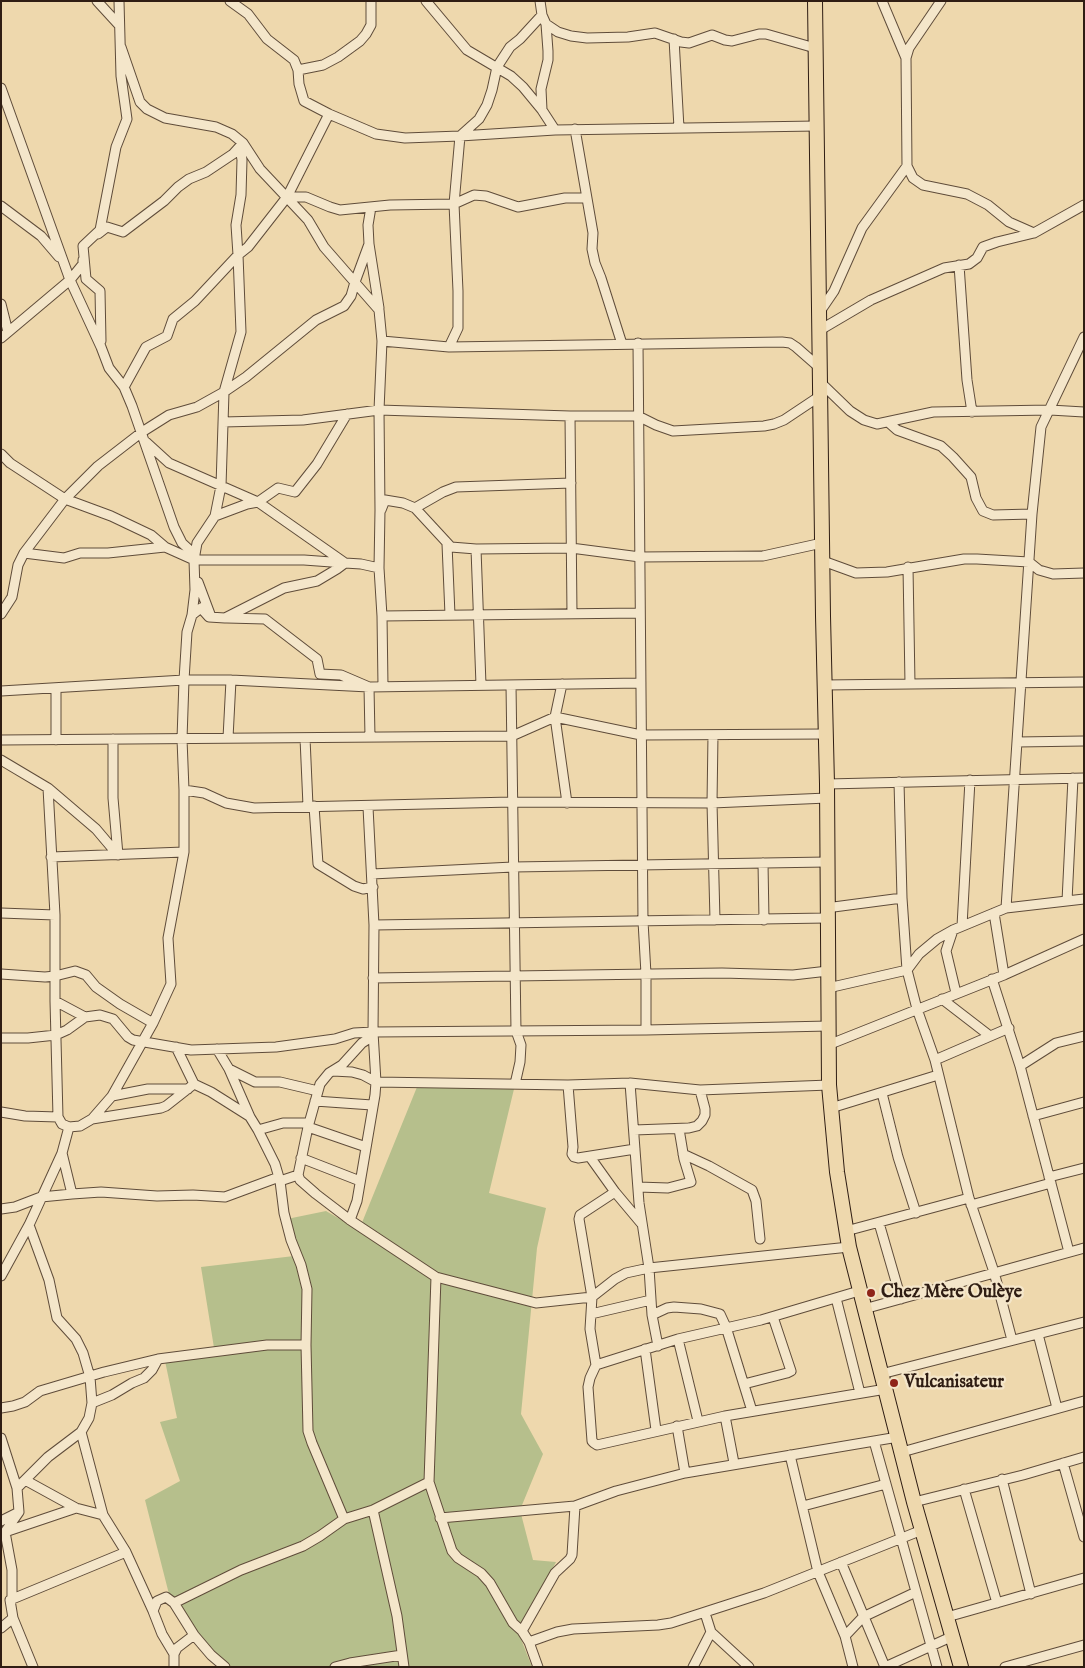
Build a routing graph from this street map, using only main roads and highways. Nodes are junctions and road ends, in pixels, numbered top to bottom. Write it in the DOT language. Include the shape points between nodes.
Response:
graph roads {
  1 [pos="815,1"];
  2 [pos="961,1667"];
  1 -- 2 [label="main road" via="831,1108 846,1231 859,1291"];
}
